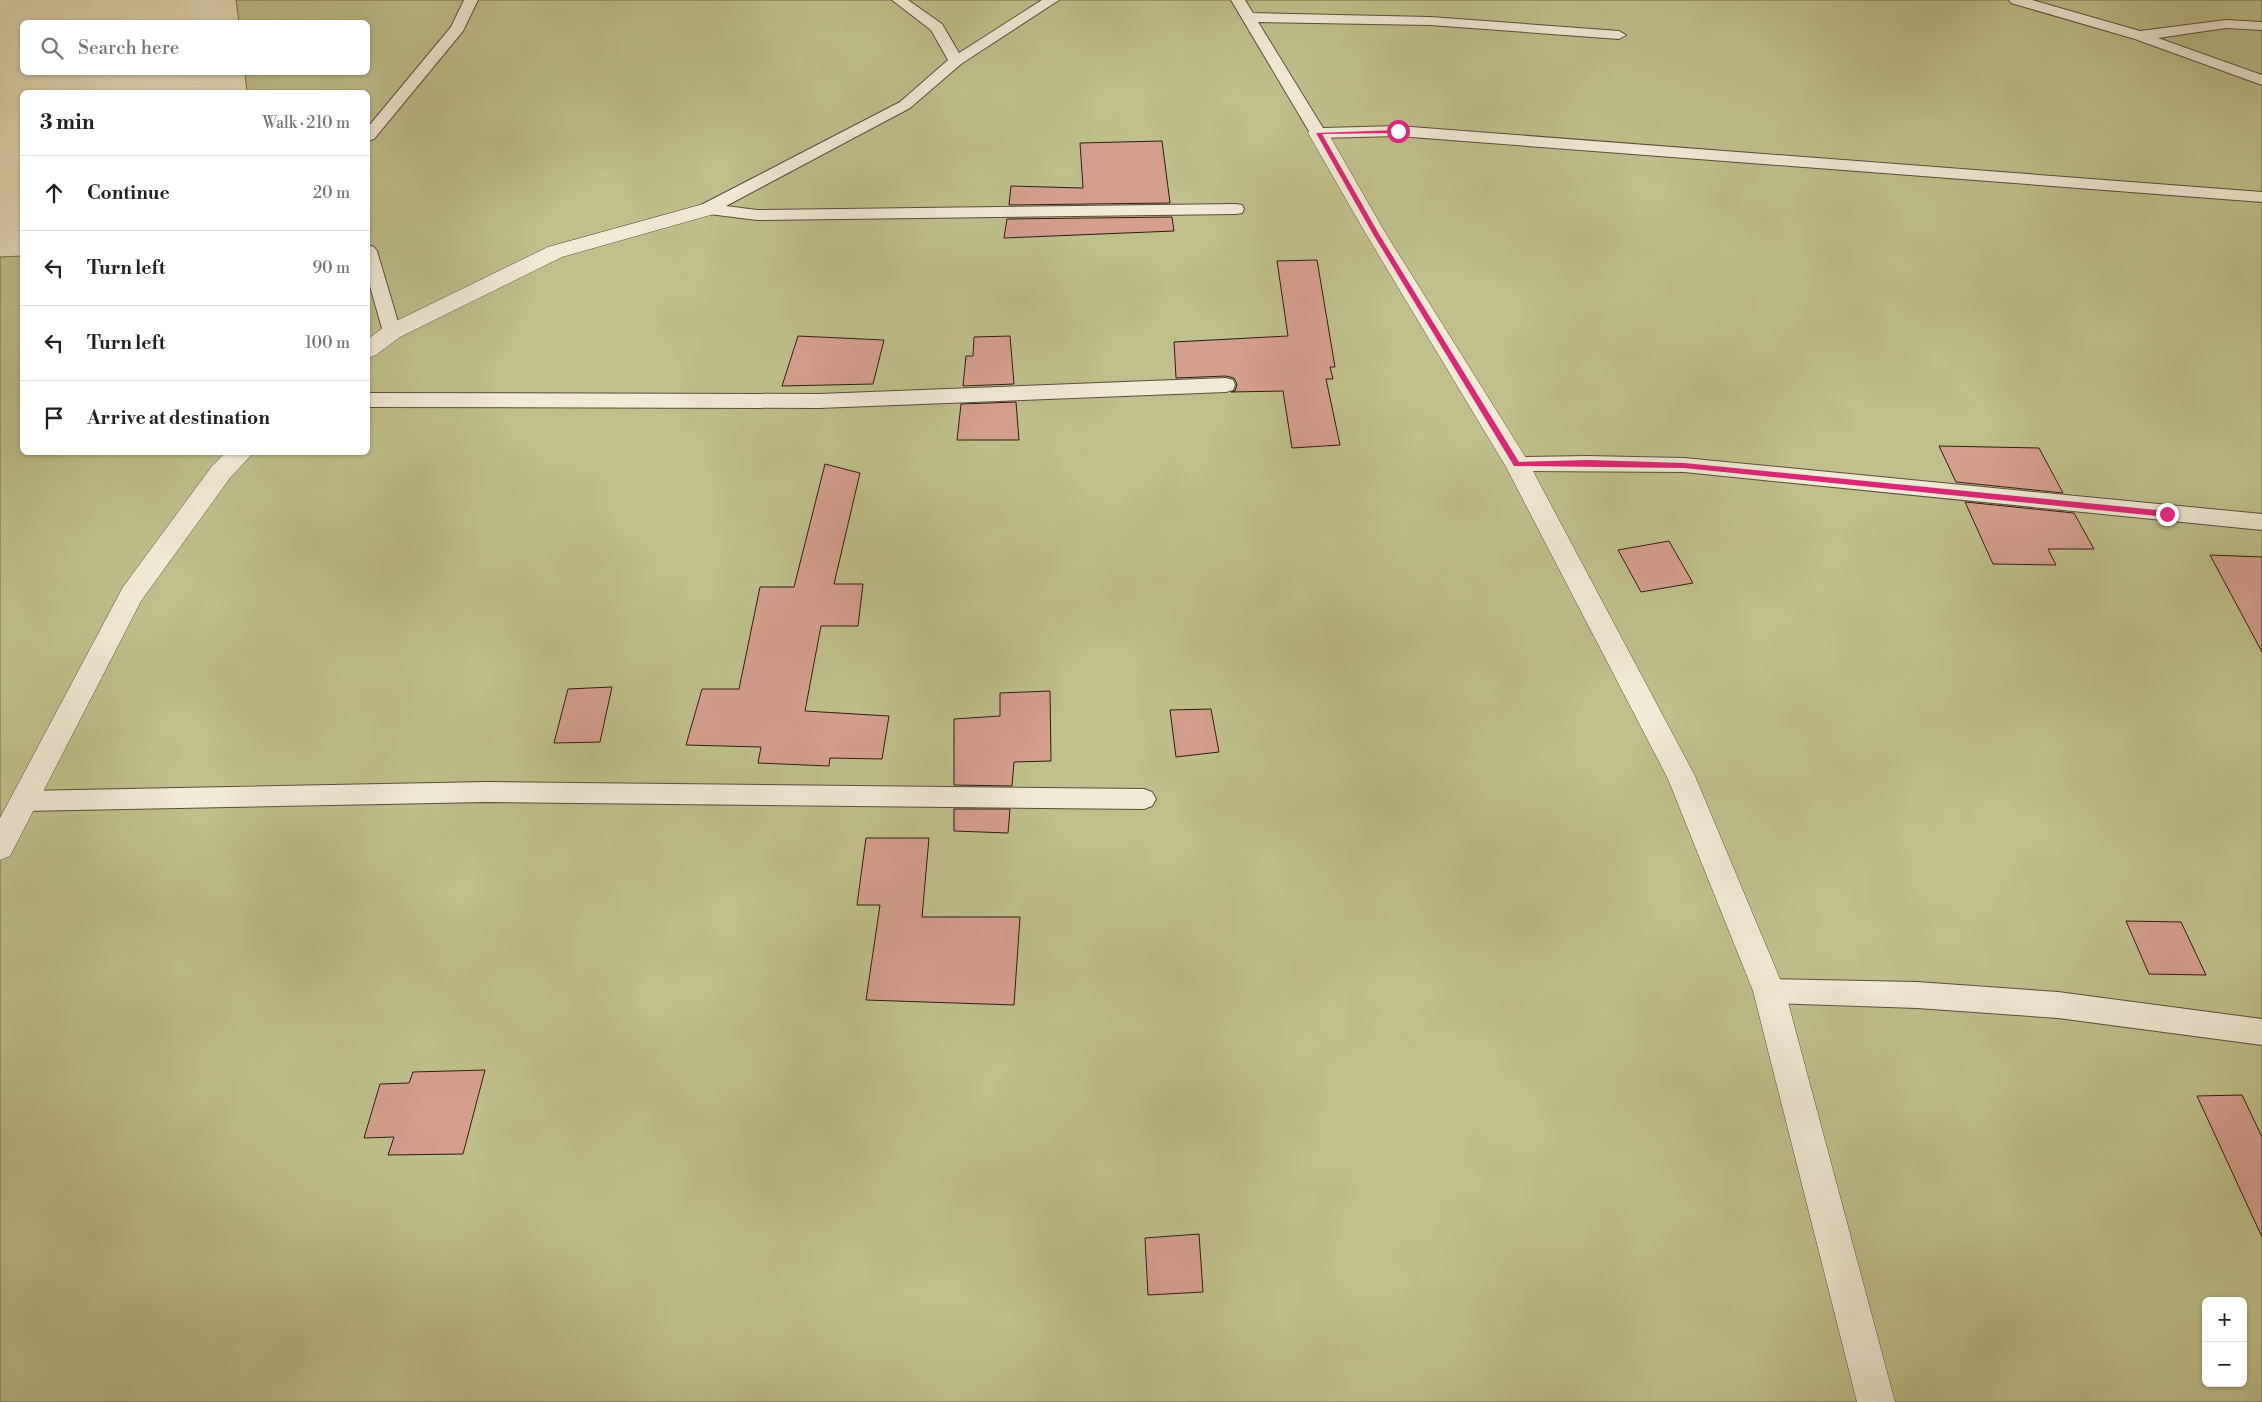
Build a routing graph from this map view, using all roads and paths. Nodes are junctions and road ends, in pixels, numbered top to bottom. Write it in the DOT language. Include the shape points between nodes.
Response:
graph roads {
  1 [pos="471,0"];
  2 [pos="899,0"];
  3 [pos="1052,0"];
  4 [pos="1238,0"];
  5 [pos="2016,0"];
  6 [pos="1247,17"];
  7 [pos="2262,26"];
  8 [pos="1619,35"];
  9 [pos="2140,36"];
  10 [pos="956,61"];
  11 [pos="2262,80"];
  12 [pos="1318,133"];
  13 [pos="370,134"];
  14 [pos="2262,197"];
  15 [pos="708,209"];
  16 [pos="1236,210"];
  17 [pos="370,258"];
  18 [pos="392,332"];
  19 [pos="370,348"];
  20 [pos="1226,385"];
  21 [pos="370,400"];
  22 [pos="239,455"];
  23 [pos="1516,464"];
  24 [pos="2262,522"];
  25 [pos="1144,799"];
  26 [pos="24,801"];
  27 [pos="0,847"];
  28 [pos="1769,992"];
  29 [pos="2262,1032"];
  30 [pos="1876,1402"];
  1 -- 13 [label="lane" via="458,28"];
  2 -- 10 [label="lane" via="937,27"];
  3 -- 10 [label="lane"];
  4 -- 6 [label="lane"];
  5 -- 9 [label="lane"];
  6 -- 8 [label="lane" via="1430,21"];
  6 -- 12 [label="lane"];
  7 -- 9 [label="lane" via="2226,24"];
  9 -- 11 [label="lane"];
  10 -- 15 [label="lane" via="905,105"];
  12 -- 14 [label="lane" via="1398,131"];
  12 -- 23 [label="street"];
  15 -- 16 [label="lane" via="757,215"];
  15 -- 18 [label="street" via="555,252"];
  17 -- 18 [label="lane"];
  18 -- 19 [label="street"];
  20 -- 21 [label="lane" via="819,401"];
  22 -- 26 [label="street" via="221,472 132,594"];
  23 -- 24 [label="lane" via="1684,465"];
  23 -- 28 [label="street" via="1682,776"];
  25 -- 26 [label="lane" via="486,792"];
  26 -- 27 [label="street"];
  28 -- 29 [label="lane" via="1917,995 2058,1006"];
  28 -- 30 [label="street"];
}
